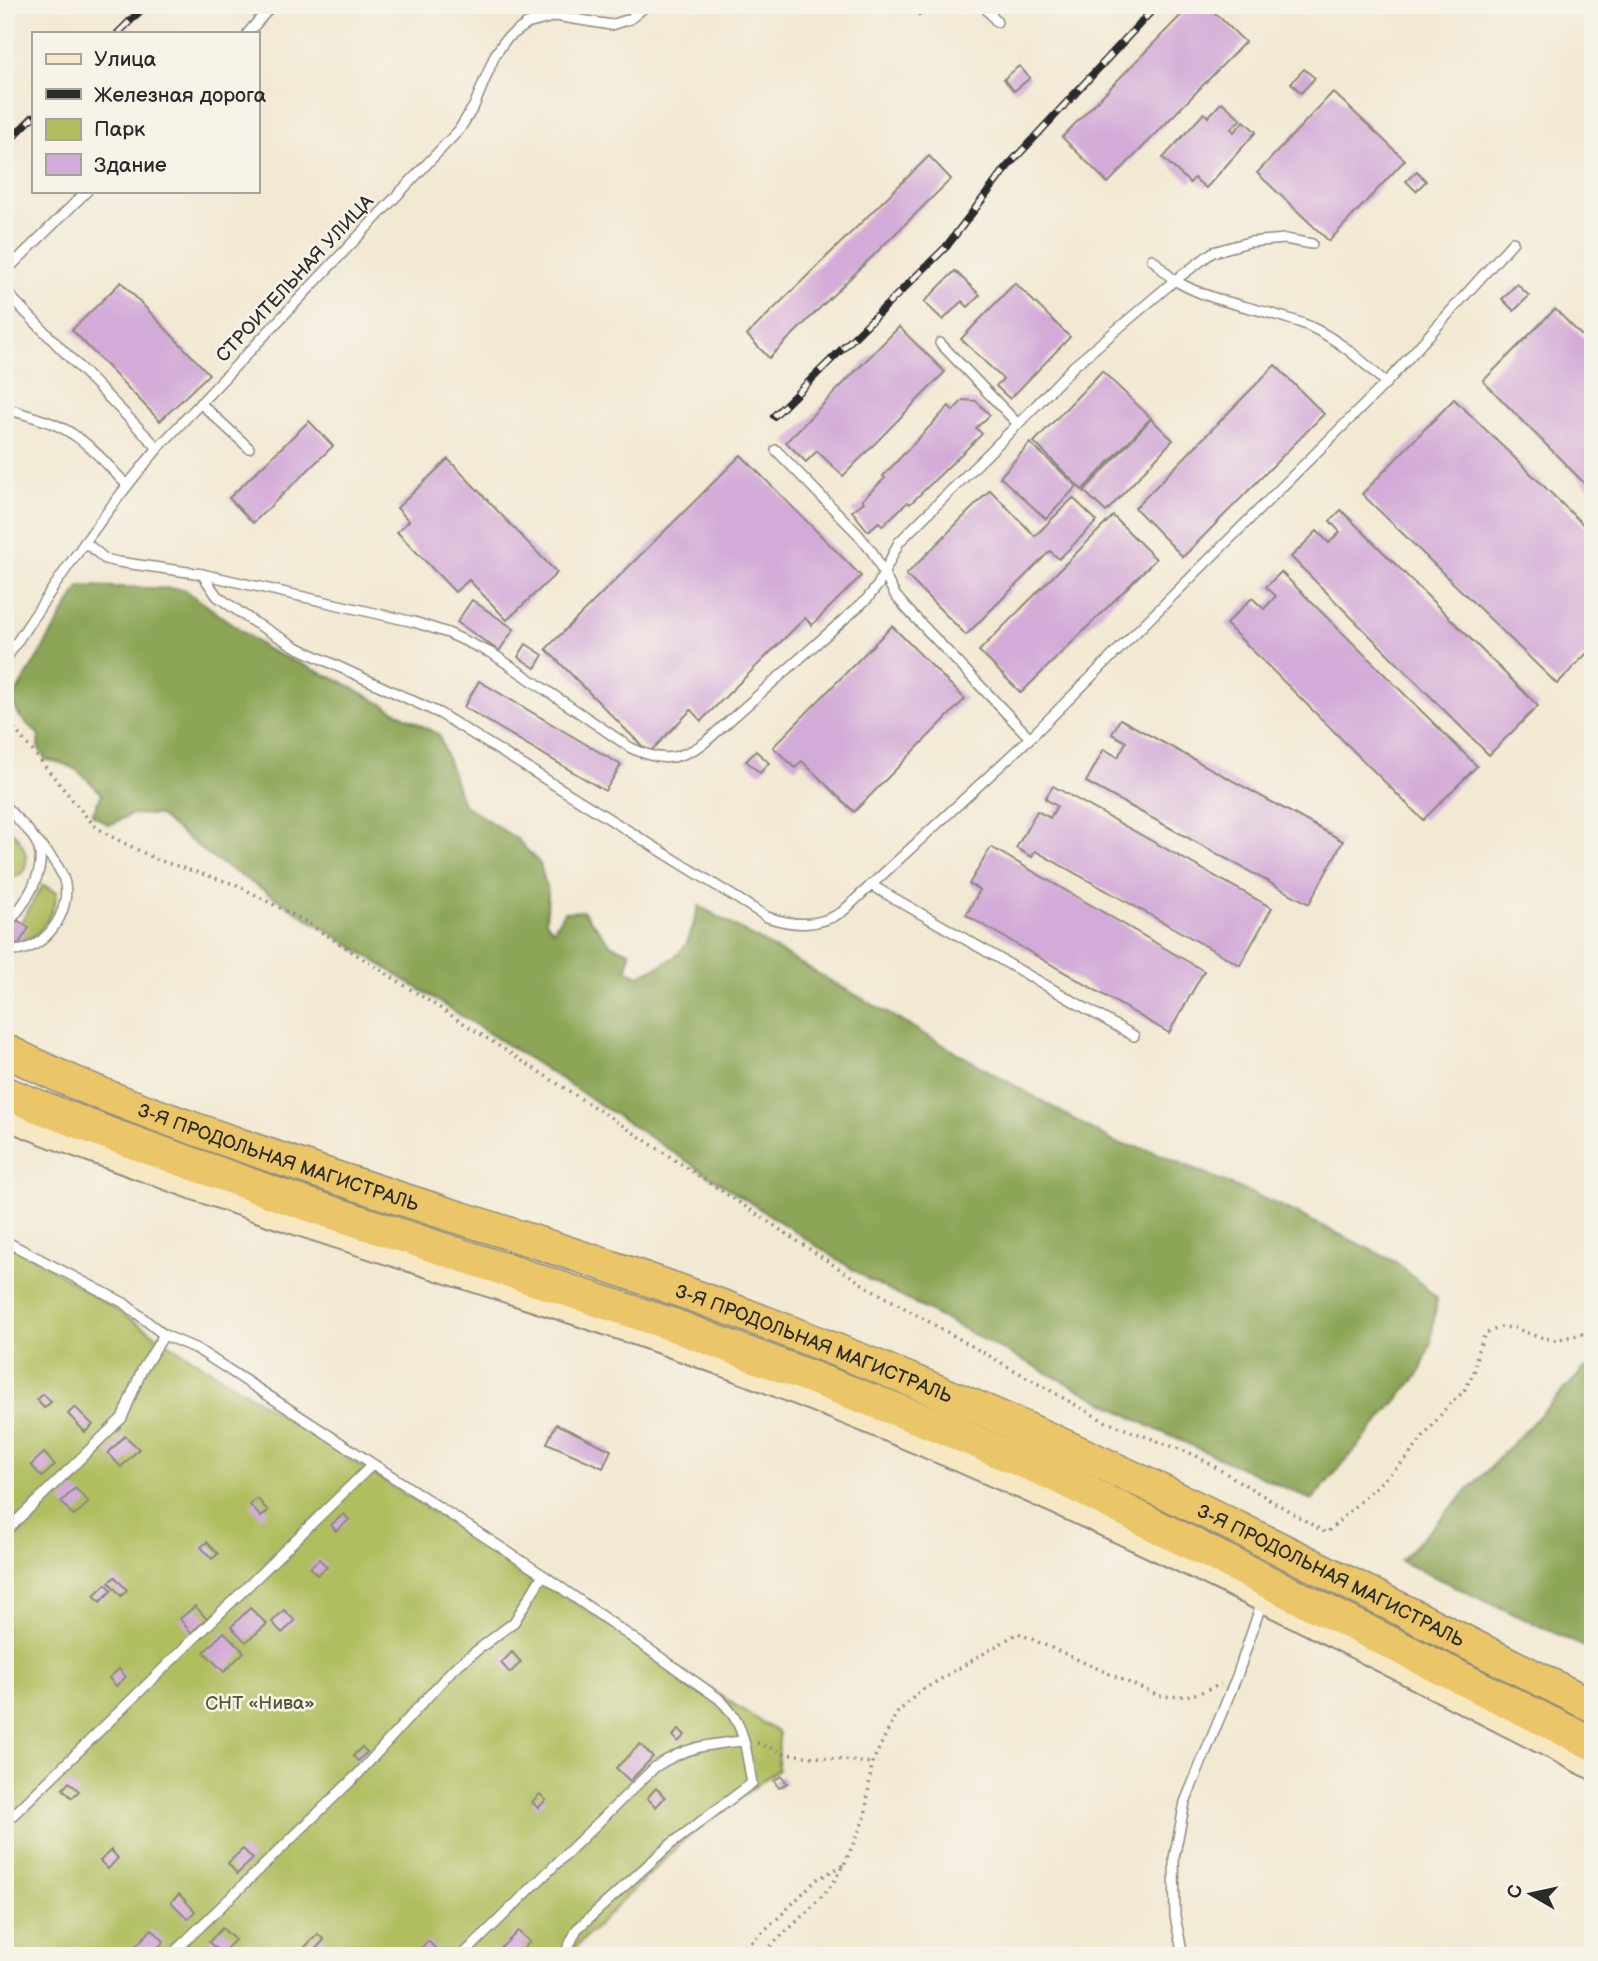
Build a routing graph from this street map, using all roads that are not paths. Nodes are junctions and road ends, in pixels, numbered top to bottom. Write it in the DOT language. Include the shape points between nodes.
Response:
graph roads {
  1 [pos="272,5"];
  2 [pos="647,5"];
  3 [pos="982,5"];
  4 [pos="997,22"];
  5 [pos="249,32"];
  6 [pos="86,192"];
  7 [pos="1513,242"];
  8 [pos="1312,244"];
  9 [pos="1152,259"];
  10 [pos="5,272"];
  11 [pos="1174,281"];
  12 [pos="5,291"];
  13 [pos="940,343"];
  14 [pos="1386,383"];
  15 [pos="200,402"];
  16 [pos="5,408"];
  17 [pos="1018,424"];
  18 [pos="158,448"];
  19 [pos="249,448"];
  20 [pos="776,450"];
  21 [pos="127,485"];
  22 [pos="85,542"];
  23 [pos="883,572"];
  24 [pos="202,574"];
  25 [pos="5,660"];
  26 [pos="1030,738"];
  27 [pos="5,806"];
  28 [pos="33,837"];
  29 [pos="871,885"];
  30 [pos="5,926"];
  31 [pos="5,950"];
  32 [pos="1134,1036"];
  33 [pos="12,1053"];
  34 [pos="5,1093"];
  35 [pos="5,1116"];
  36 [pos="5,1241"];
  37 [pos="164,1335"];
  38 [pos="372,1465"];
  39 [pos="5,1532"];
  40 [pos="543,1575"];
  41 [pos="1263,1599"];
  42 [pos="1593,1706"];
  43 [pos="743,1741"];
  44 [pos="1593,1744"];
  45 [pos="1593,1767"];
  46 [pos="5,1823"];
  47 [pos="170,1956"];
  48 [pos="462,1956"];
  49 [pos="565,1956"];
  50 [pos="1183,1956"];
  1 -- 5 [label="lane"];
  2 -- 15 [label="lane, СТРОИТЕЛЬНАЯ УЛИЦА" via="630,19 611,25 556,16 527,24 506,39 459,130"];
  3 -- 4 [label="lane"];
  6 -- 10 [label="lane"];
  7 -- 14 [label="lane"];
  8 -- 11 [label="lane" via="1285,239 1249,242 1213,252"];
  9 -- 11 [label="lane"];
  11 -- 14 [label="lane" via="1309,326 1346,346"];
  11 -- 17 [label="lane" via="1074,366"];
  12 -- 18 [label="lane"];
  13 -- 17 [label="lane"];
  14 -- 26 [label="lane"];
  15 -- 18 [label="lane, СТРОИТЕЛЬНАЯ УЛИЦА"];
  15 -- 19 [label="lane"];
  16 -- 21 [label="lane" via="72,433"];
  17 -- 23 [label="lane" via="899,542"];
  18 -- 21 [label="lane, СТРОИТЕЛЬНАЯ УЛИЦА"];
  20 -- 23 [label="lane" via="857,533"];
  21 -- 22 [label="lane, СТРОИТЕЛЬНАЯ УЛИЦА"];
  22 -- 24 [label="lane" via="105,559"];
  22 -- 25 [label="lane, СТРОИТЕЛЬНАЯ УЛИЦА"];
  23 -- 24 [label="lane" via="867,599 703,744 673,758 653,758 631,748 493,654 448,633"];
  23 -- 26 [label="lane" via="907,610"];
  24 -- 29 [label="lane" via="217,596 252,621 298,648 439,713 767,917 810,924 830,920"];
  26 -- 29 [label="lane"];
  27 -- 28 [label="lane"];
  28 -- 30 [label="lane" via="40,850 35,881"];
  28 -- 31 [label="lane" via="64,879 62,910 50,932 35,946"];
  29 -- 32 [label="lane"];
  33 -- 42 [label="highway, 3-Я ПРОДОЛЬНАЯ МАГИСТРАЛЬ" via="149,1113 751,1317 898,1376 1149,1486"];
  34 -- 44 [label="highway, 3-Я ПРОДОЛЬНАЯ МАГИСТРАЛЬ" via="282,1196 673,1325 934,1424 1055,1475"];
  35 -- 41 [label="street" via="254,1209 558,1306 761,1378 1030,1489"];
  36 -- 37 [label="lane" via="124,1303"];
  37 -- 38 [label="lane" via="197,1349"];
  37 -- 39 [label="lane" via="142,1370 122,1418"];
  38 -- 40 [label="lane"];
  38 -- 46 [label="lane"];
  40 -- 43 [label="lane" via="718,1698 732,1710"];
  40 -- 47 [label="lane" via="514,1622 454,1668 358,1774"];
  41 -- 45 [label="street"];
  41 -- 50 [label="lane" via="1185,1802 1174,1858 1175,1916"];
  43 -- 48 [label="lane" via="679,1752 655,1767"];
  43 -- 49 [label="lane" via="752,1783 671,1844 577,1929"];
}
